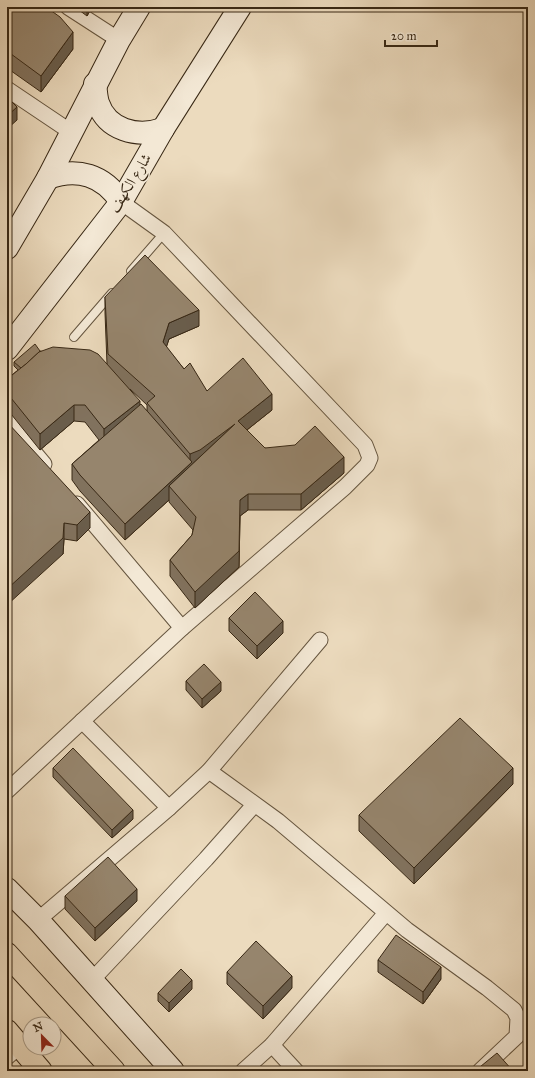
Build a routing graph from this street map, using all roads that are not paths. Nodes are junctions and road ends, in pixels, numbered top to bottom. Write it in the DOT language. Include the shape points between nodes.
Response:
graph roads {
  1 [pos="68,7"];
  2 [pos="139,7"];
  3 [pos="240,7"];
  4 [pos="119,40"];
  5 [pos="95,84"];
  6 [pos="7,89"];
  7 [pos="163,129"];
  8 [pos="71,132"];
  9 [pos="48,178"];
  10 [pos="121,202"];
  11 [pos="164,233"];
  12 [pos="8,243"];
  13 [pos="74,337"];
  14 [pos="7,349"];
  15 [pos="7,420"];
  16 [pos="53,475"];
  17 [pos="68,493"];
  18 [pos="182,628"];
  19 [pos="320,640"];
  20 [pos="82,721"];
  21 [pos="209,771"];
  22 [pos="7,791"];
  23 [pos="254,804"];
  24 [pos="170,808"];
  25 [pos="7,889"];
  26 [pos="386,913"];
  27 [pos="38,920"];
  28 [pos="7,954"];
  29 [pos="92,980"];
  30 [pos="11,1045"];
  31 [pos="272,1045"];
  32 [pos="41,1071"];
  33 [pos="114,1071"];
  34 [pos="173,1071"];
  35 [pos="243,1071"];
  36 [pos="296,1071"];
  37 [pos="480,1071"];
  1 -- 4 [label="street"];
  2 -- 4 [label="main road"];
  3 -- 7 [label="main road, شارع الكهف"];
  4 -- 5 [label="main road"];
  5 -- 7 [label="main road" via="101,111 115,125 133,133"];
  5 -- 8 [label="main road"];
  6 -- 8 [label="street"];
  7 -- 10 [label="main road, شارع الكهف"];
  8 -- 9 [label="main road"];
  9 -- 10 [label="main road" via="59,174 83,173 106,183"];
  9 -- 12 [label="main road"];
  10 -- 11 [label="street"];
  10 -- 14 [label="main road, شارع الكهف"];
  11 -- 13 [label="lane"];
  11 -- 18 [label="street" via="365,445 370,458 367,466 345,487"];
  15 -- 16 [label="street"];
  17 -- 18 [label="street"];
  18 -- 20 [label="street"];
  19 -- 21 [label="street"];
  20 -- 22 [label="street"];
  20 -- 24 [label="street"];
  21 -- 23 [label="street"];
  21 -- 24 [label="street"];
  23 -- 26 [label="street" via="278,821"];
  23 -- 29 [label="street"];
  24 -- 27 [label="street"];
  25 -- 27 [label="main road"];
  26 -- 31 [label="street"];
  26 -- 37 [label="street" via="514,1010 518,1018 517,1036"];
  27 -- 29 [label="main road"];
  28 -- 33 [label="main road"];
  29 -- 34 [label="main road"];
  30 -- 32 [label="main road"];
  31 -- 35 [label="street"];
  31 -- 36 [label="street"];
}
